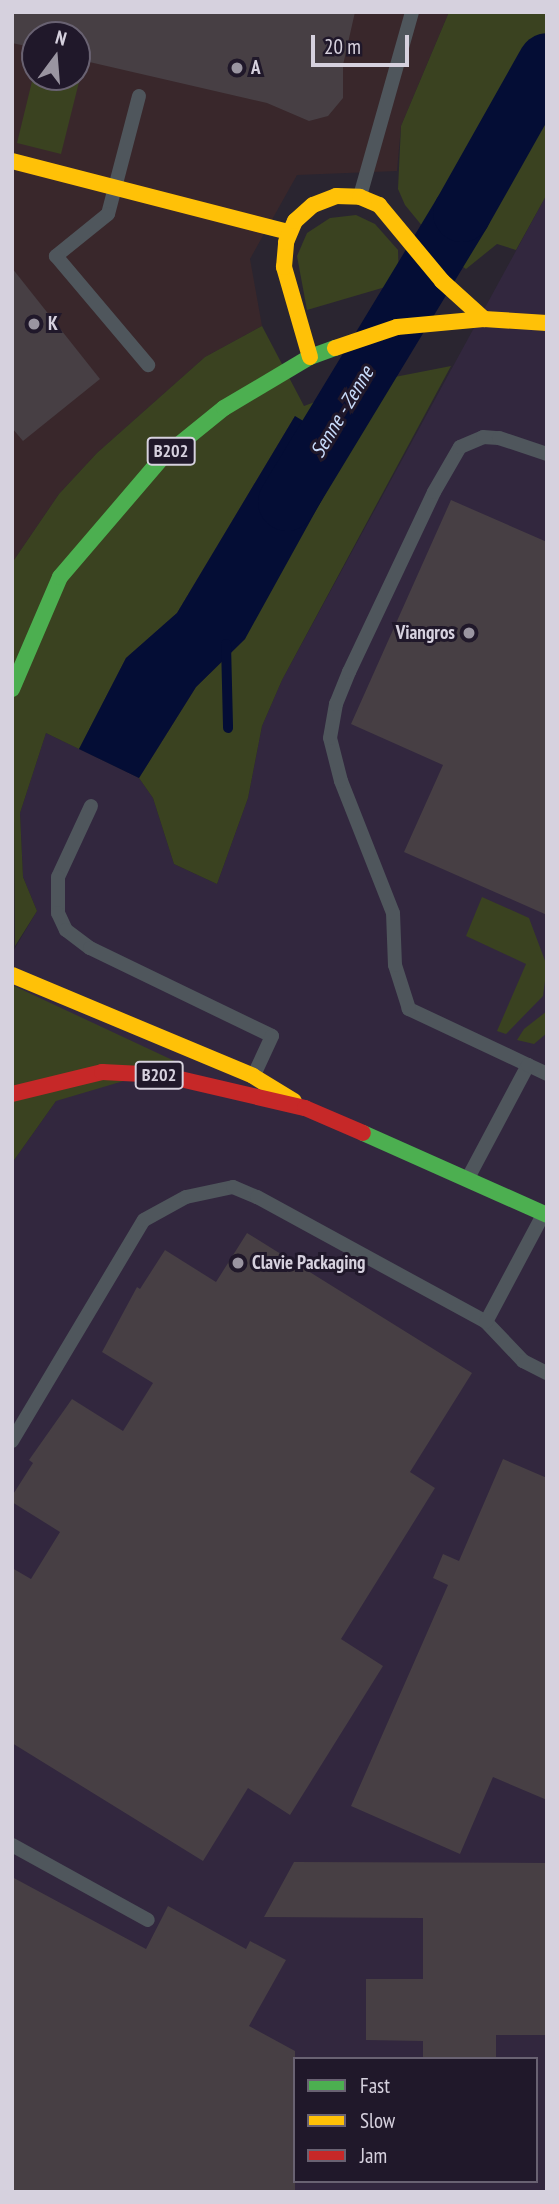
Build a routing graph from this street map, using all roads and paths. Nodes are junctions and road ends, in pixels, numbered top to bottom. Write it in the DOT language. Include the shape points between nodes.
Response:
graph roads {
  1 [pos="412,12"];
  2 [pos="139,96"];
  3 [pos="12,161"];
  4 [pos="116,188"];
  5 [pos="360,197"];
  6 [pos="289,232"];
  7 [pos="484,320"];
  8 [pos="547,323"];
  9 [pos="310,357"];
  10 [pos="148,365"];
  11 [pos="547,454"];
  12 [pos="12,689"];
  13 [pos="91,806"];
  14 [pos="12,975"];
  15 [pos="528,1065"];
  16 [pos="547,1074"];
  17 [pos="253,1076"];
  18 [pos="12,1094"];
  19 [pos="305,1108"];
  20 [pos="467,1180"];
  21 [pos="545,1215"];
  22 [pos="486,1322"];
  23 [pos="547,1373"];
  24 [pos="12,1441"];
  25 [pos="12,1845"];
  26 [pos="148,1920"];
  1 -- 5 [label="lane"];
  2 -- 4 [label="lane"];
  3 -- 4 [label="main road"];
  4 -- 6 [label="main road"];
  4 -- 10 [label="lane" via="108,214 56,256"];
  5 -- 6 [label="main road" via="336,196 313,205"];
  5 -- 7 [label="main road" via="379,205 442,281"];
  6 -- 9 [label="main road" via="284,267"];
  7 -- 8 [label="main road, B202"];
  7 -- 9 [label="main road, B202" via="397,327"];
  9 -- 12 [label="main road, B202" via="225,408 162,459 113,510 60,577"];
  11 -- 15 [label="lane" via="499,438 482,437 460,447 349,672 336,704 330,738 341,780 393,913 397,978 409,1009"];
  13 -- 17 [label="lane" via="58,877 58,913 66,930 90,948 272,1036"];
  14 -- 17 [label="main road"];
  15 -- 16 [label="lane"];
  15 -- 20 [label="lane"];
  17 -- 19 [label="main road"];
  18 -- 19 [label="main road, B202" via="35,1084 102,1072 163,1075"];
  19 -- 20 [label="main road"];
  20 -- 21 [label="main road"];
  21 -- 22 [label="lane"];
  22 -- 23 [label="lane" via="523,1361"];
  22 -- 24 [label="lane" via="257,1196 233,1188 186,1197 145,1220"];
  25 -- 26 [label="lane"];
}
